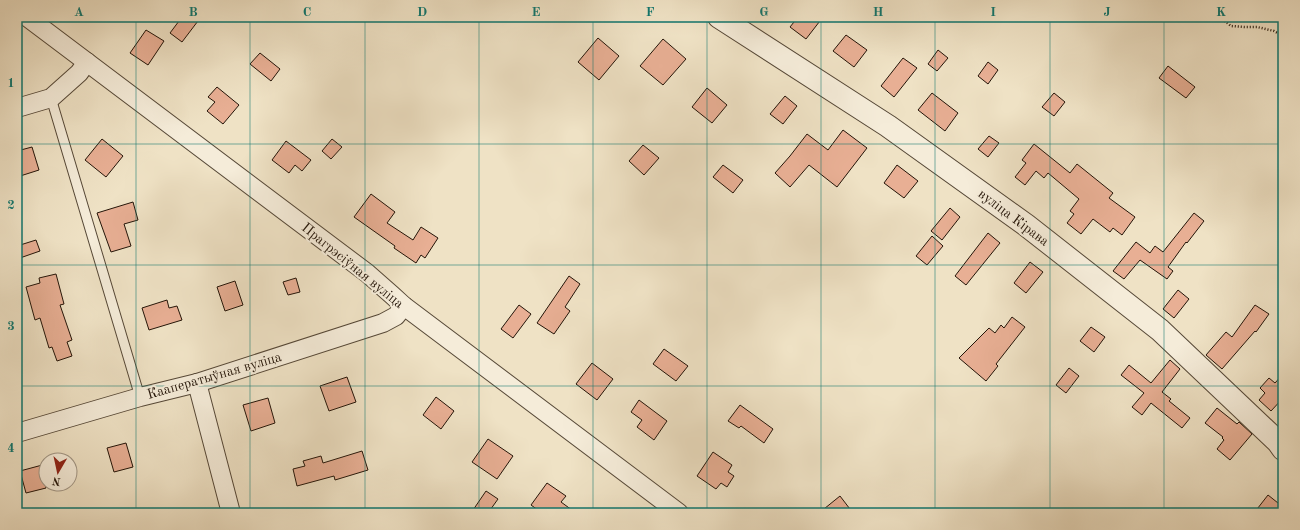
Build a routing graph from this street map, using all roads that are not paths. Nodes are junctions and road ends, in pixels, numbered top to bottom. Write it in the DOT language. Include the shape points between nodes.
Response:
graph roads {
  1 [pos="27,17"];
  2 [pos="719,17"];
  3 [pos="87,62"];
  4 [pos="51,98"];
  5 [pos="17,108"];
  6 [pos="404,306"];
  7 [pos="197,382"];
  8 [pos="140,397"];
  9 [pos="17,433"];
  10 [pos="1283,449"];
  11 [pos="231,513"];
  12 [pos="679,513"];
  1 -- 3 [label="street, Прагрэсіўная вуліца"];
  2 -- 10 [label="street, вуліца Кірава" via="888,126 1026,225 1160,330"];
  3 -- 4 [label="street" via="79,73"];
  3 -- 6 [label="street, Прагрэсіўная вуліца" via="367,274"];
  4 -- 5 [label="street"];
  4 -- 8 [label="lane"];
  6 -- 7 [label="street, Кааператыўная вуліца" via="396,316 383,323"];
  6 -- 12 [label="street, Прагрэсіўная вуліца"];
  7 -- 8 [label="street, Кааператыўная вуліца"];
  7 -- 11 [label="street"];
  8 -- 9 [label="street, Кааператыўная вуліца"];
}
